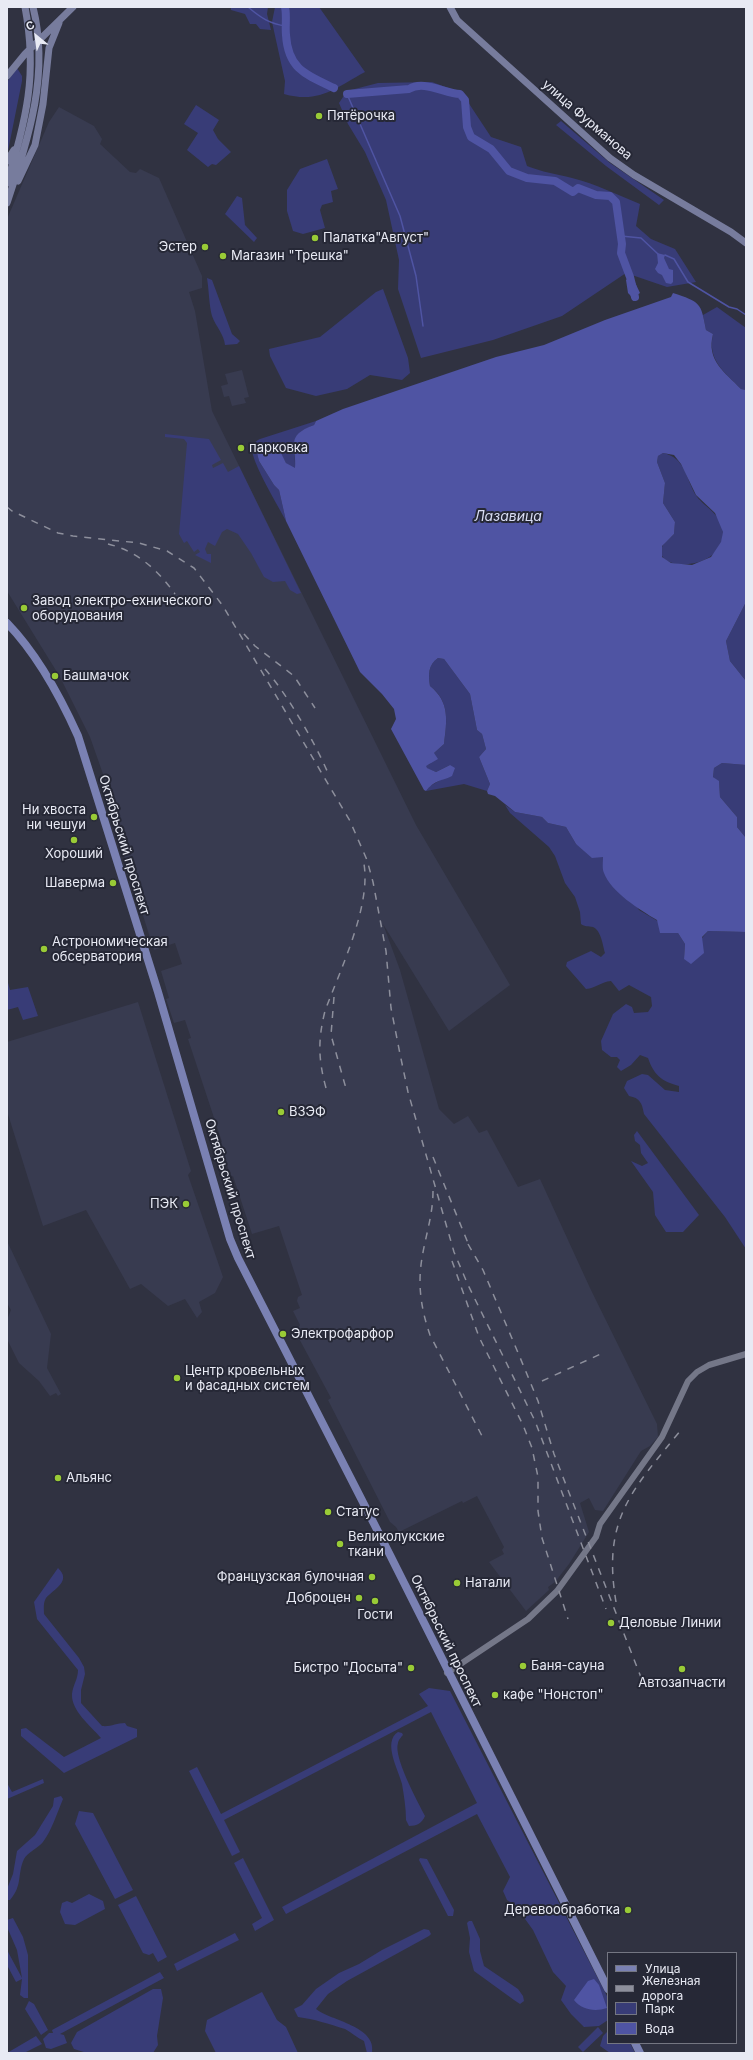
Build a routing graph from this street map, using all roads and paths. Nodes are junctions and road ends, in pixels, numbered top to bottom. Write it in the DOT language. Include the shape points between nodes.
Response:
graph roads {
  1 [pos="25,7"];
  2 [pos="33,7"];
  3 [pos="73,7"];
  4 [pos="450,7"];
  5 [pos="59,23"];
  6 [pos="7,76"];
  7 [pos="19,142"];
  8 [pos="7,161"];
  9 [pos="7,183"];
  10 [pos="10,195"];
  11 [pos="7,203"];
  12 [pos="746,243"];
  13 [pos="7,623"];
  14 [pos="746,1354"];
  15 [pos="447,1673"];
  16 [pos="607,1987"];
  17 [pos="636,2044"];
  18 [pos="640,2053"];
  1 -- 7 [label="main road" via="31,62 29,97"];
  2 -- 10 [label="main road" via="38,38 37,98 30,133"];
  3 -- 5 [label="main road"];
  4 -- 12 [label="main road, улица Фурманова" via="457,20 605,154 634,175"];
  5 -- 6 [label="main road" via="51,28"];
  5 -- 10 [label="main road" via="49,48 43,104 35,145"];
  7 -- 8 [label="main road"];
  7 -- 9 [label="main road"];
  10 -- 11 [label="main road"];
  13 -- 15 [label="main road, Октябрьский проспект" via="31,651 78,736 158,992 230,1239"];
  14 -- 15 [label="street" via="709,1365 688,1381 662,1437 600,1524 596,1537 557,1591 528,1619"];
  15 -- 16 [label="main road, Октябрьский проспект"];
  17 -- 18 [label="main road"];
}
